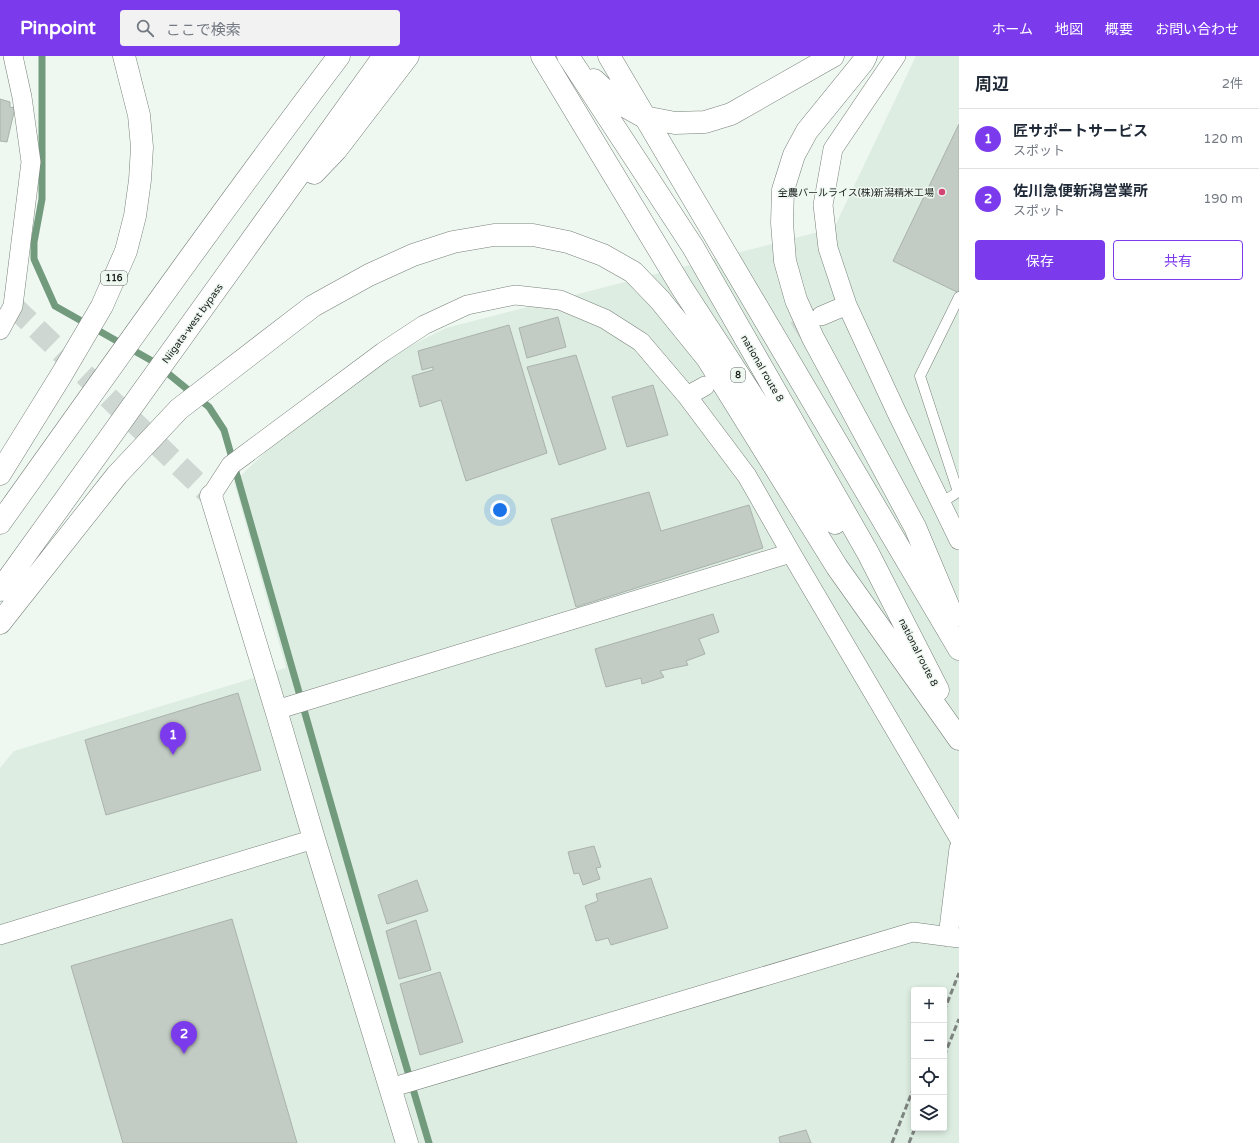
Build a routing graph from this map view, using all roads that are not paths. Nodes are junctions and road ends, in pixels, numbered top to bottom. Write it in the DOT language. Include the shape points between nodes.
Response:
graph roads {
  1 [pos="14,56"];
  2 [pos="124,56"];
  3 [pos="339,56"];
  4 [pos="384,56"];
  5 [pos="408,56"];
  6 [pos="542,56"];
  7 [pos="568,56"];
  8 [pos="609,56"];
  9 [pos="833,56"];
  10 [pos="866,56"];
  11 [pos="896,56"];
  12 [pos="644,117"];
  13 [pos="254,237"];
  14 [pos="959,298"];
  15 [pos="847,305"];
  16 [pos="822,316"];
  17 [pos="0,330"];
  18 [pos="705,386"];
  19 [pos="688,396"];
  20 [pos="0,474"];
  21 [pos="211,496"];
  22 [pos="941,503"];
  23 [pos="0,523"];
  24 [pos="959,540"];
  25 [pos="791,553"];
  26 [pos="0,590"];
  27 [pos="0,623"];
  28 [pos="959,631"];
  29 [pos="959,649"];
  30 [pos="938,692"];
  31 [pos="276,710"];
  32 [pos="959,734"];
  33 [pos="959,739"];
  34 [pos="959,838"];
  35 [pos="314,839"];
  36 [pos="959,848"];
  37 [pos="0,935"];
  38 [pos="954,938"];
  39 [pos="390,1088"];
  40 [pos="407,1143"];
  1 -- 17 [label="street" via="31,162 14,306"];
  2 -- 20 [label="main road, 116" via="139,115 142,147 135,216 126,251 102,306"];
  3 -- 23 [label="main road"];
  4 -- 13 [label="main road, Niigata-west bypass"];
  5 -- 13 [label="main road" via="336,150"];
  6 -- 30 [label="main road, 8" via="682,288 858,558"];
  7 -- 12 [label="main road" via="619,104"];
  7 -- 30 [label="main road, national route 8 / 8" via="693,247 868,553"];
  8 -- 12 [label="main road"];
  9 -- 12 [label="main road" via="731,114 705,122 675,123"];
  10 -- 28 [label="main road" via="807,131 794,155 784,190 782,223 785,261 796,300 813,338 915,527"];
  11 -- 15 [label="street" via="833,149 823,205 828,248"];
  12 -- 29 [label="main road"];
  13 -- 26 [label="main road, Niigata-west bypass"];
  14 -- 22 [label="lane" via="920,376 958,492"];
  15 -- 16 [label="street"];
  15 -- 22 [label="street"];
  18 -- 19 [label="street"];
  19 -- 21 [label="street" via="641,342 605,319 560,300 515,295 467,305 424,325 383,352 231,465"];
  19 -- 25 [label="street" via="747,476"];
  21 -- 31 [label="main road"];
  22 -- 24 [label="street"];
  25 -- 31 [label="street"];
  25 -- 34 [label="street"];
  27 -- 33 [label="main road" via="117,475 180,409 313,306 413,255 453,242 494,235 533,235 568,242 603,255 633,272 660,300 707,358 837,567"];
  30 -- 32 [label="main road, 8"];
  31 -- 35 [label="main road"];
  35 -- 37 [label="street"];
  35 -- 39 [label="main road"];
  36 -- 38 [label="street"];
  38 -- 39 [label="street" via="913,932"];
  39 -- 40 [label="main road"];
}
